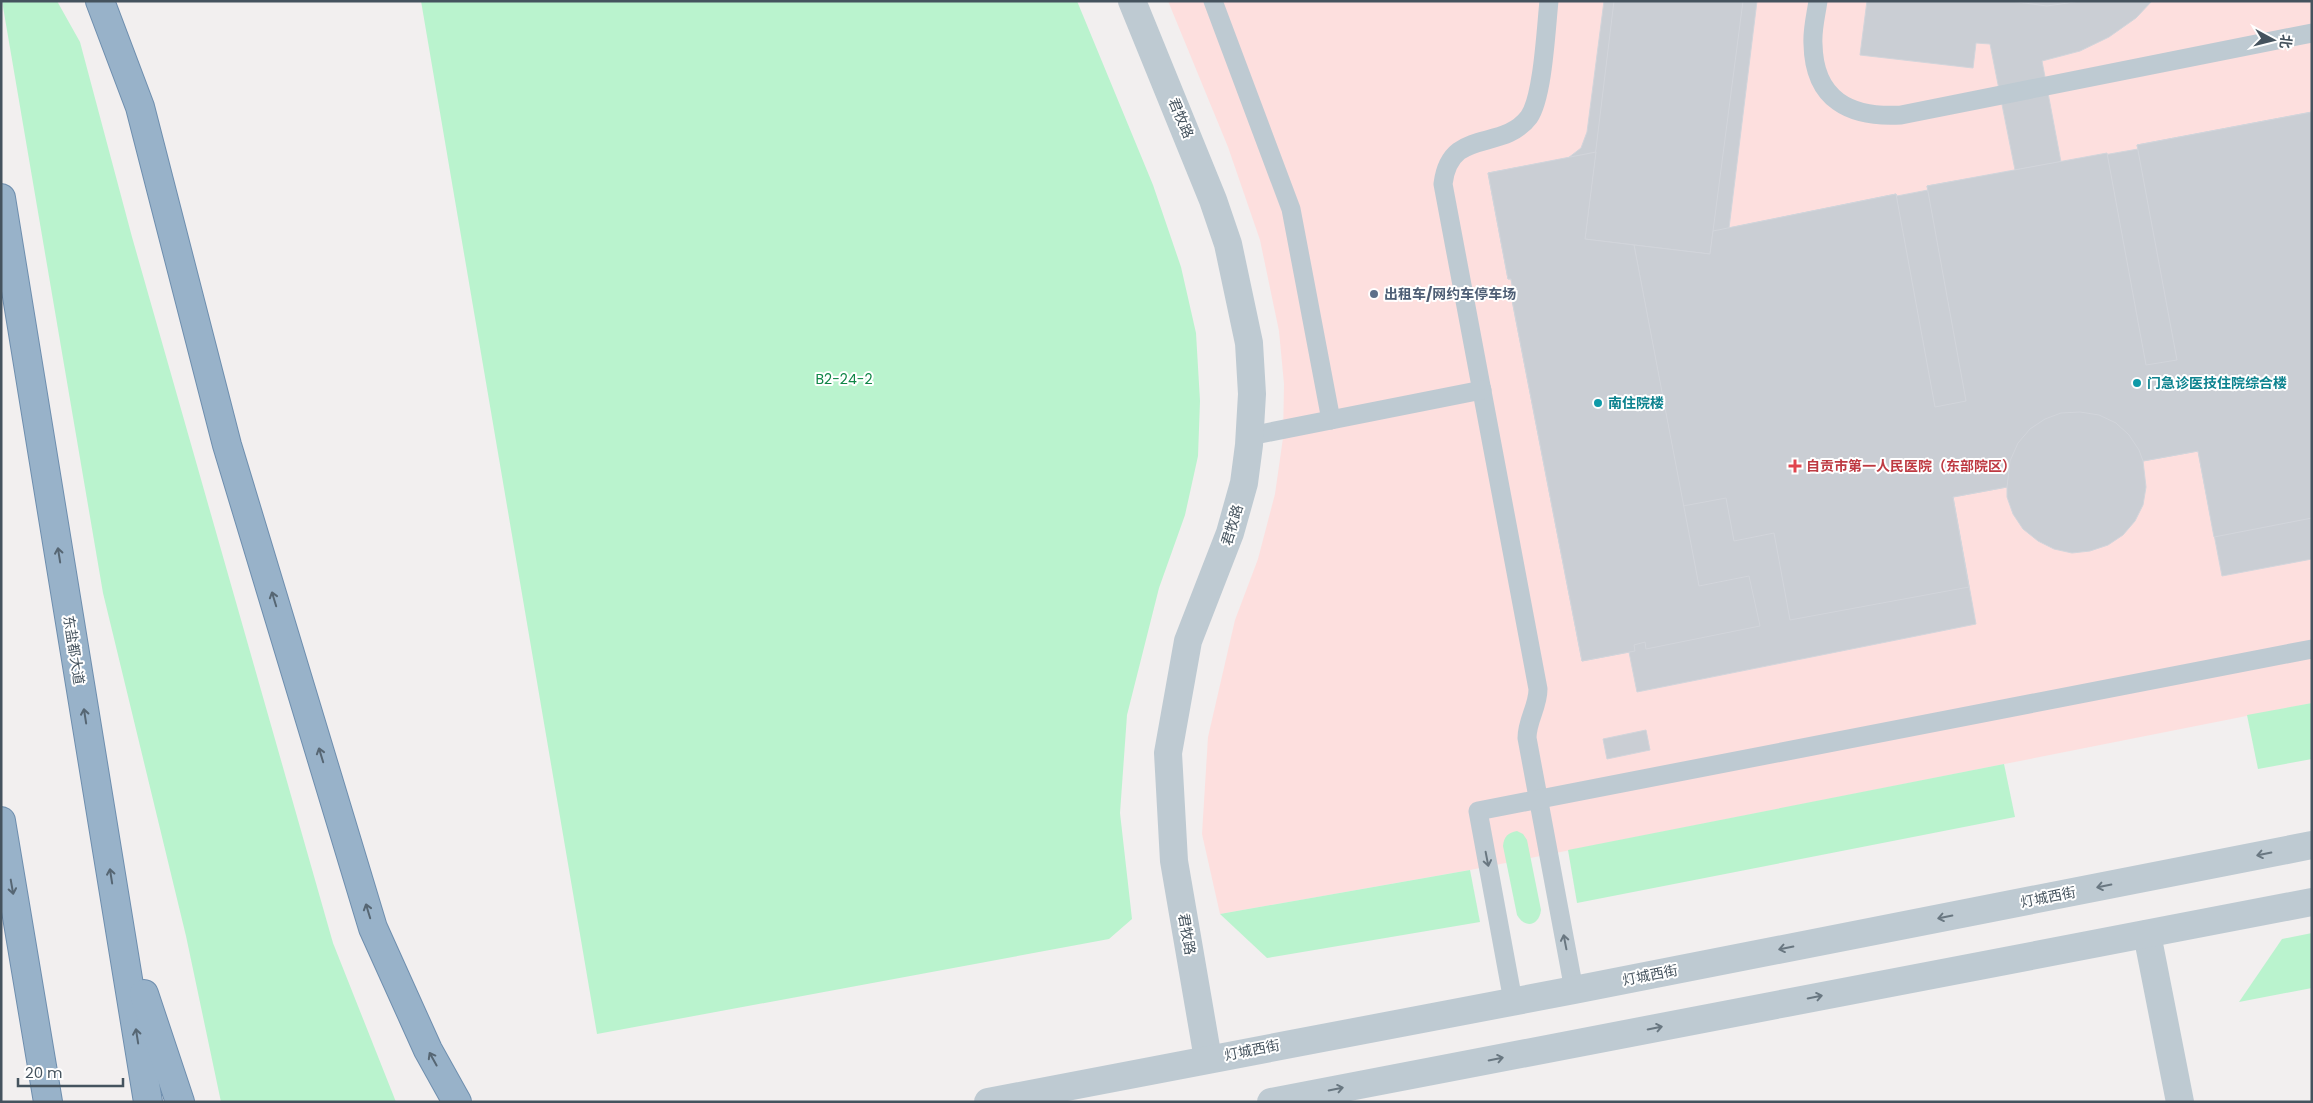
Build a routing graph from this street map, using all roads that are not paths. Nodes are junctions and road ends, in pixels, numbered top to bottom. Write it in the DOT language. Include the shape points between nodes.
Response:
graph roads {
  1 [pos="100,1"];
  2 [pos="1132,1"];
  3 [pos="1213,1"];
  4 [pos="1549,1"];
  5 [pos="1818,1"];
  6 [pos="2312,33"];
  7 [pos="1,198"];
  8 [pos="1482,390"];
  9 [pos="1331,420"];
  10 [pos="1250,436"];
  11 [pos="2312,648"];
  12 [pos="1539,800"];
  13 [pos="1,821"];
  14 [pos="2312,845"];
  15 [pos="2312,902"];
  16 [pos="118,917"];
  17 [pos="2147,934"];
  18 [pos="1574,990"];
  19 [pos="1513,1001"];
  20 [pos="1208,1059"];
  21 [pos="47,1099"];
  22 [pos="148,1102"];
  23 [pos="180,1102"];
  24 [pos="457,1102"];
  25 [pos="988,1102"];
  26 [pos="1271,1102"];
  27 [pos="2180,1102"];
  24 -- 1 [label="highway, one-way" via="428,1050 373,928 227,445 140,107"];
  2 -- 10 [label="street, 君牧路" via="1193,147 1228,244 1249,343"];
  3 -- 9 [label="lane" via="1291,209"];
  4 -- 8 [label="lane" via="1538,95 1533,111 1513,132 1462,148 1450,160 1444,176 1444,192"];
  5 -- 6 [label="lane" via="1813,43 1822,86 1836,100 1857,111 1878,116 1901,115"];
  16 -- 7 [label="highway, 东盐都大道, one-way"];
  8 -- 9 [label="lane"];
  8 -- 12 [label="lane" via="1538,689 1536,707 1527,730"];
  9 -- 10 [label="lane"];
  10 -- 20 [label="street, 君牧路" via="1244,483 1230,533 1188,640 1168,753 1174,861"];
  11 -- 12 [label="lane"];
  18 -- 12 [label="lane, one-way"];
  12 -- 19 [label="lane, one-way" via="1478,811"];
  13 -- 21 [label="highway, one-way"];
  14 -- 18 [label="street, 灯城西街, one-way"];
  15 -- 17 [label="street"];
  22 -- 16 [label="highway, 东盐都大道, one-way"];
  16 -- 23 [label="highway"];
  26 -- 17 [label="street, one-way"];
  17 -- 27 [label="street"];
  18 -- 19 [label="street, 灯城西街"];
  19 -- 20 [label="street, 灯城西街"];
  20 -- 25 [label="street, 灯城西街"];
}
